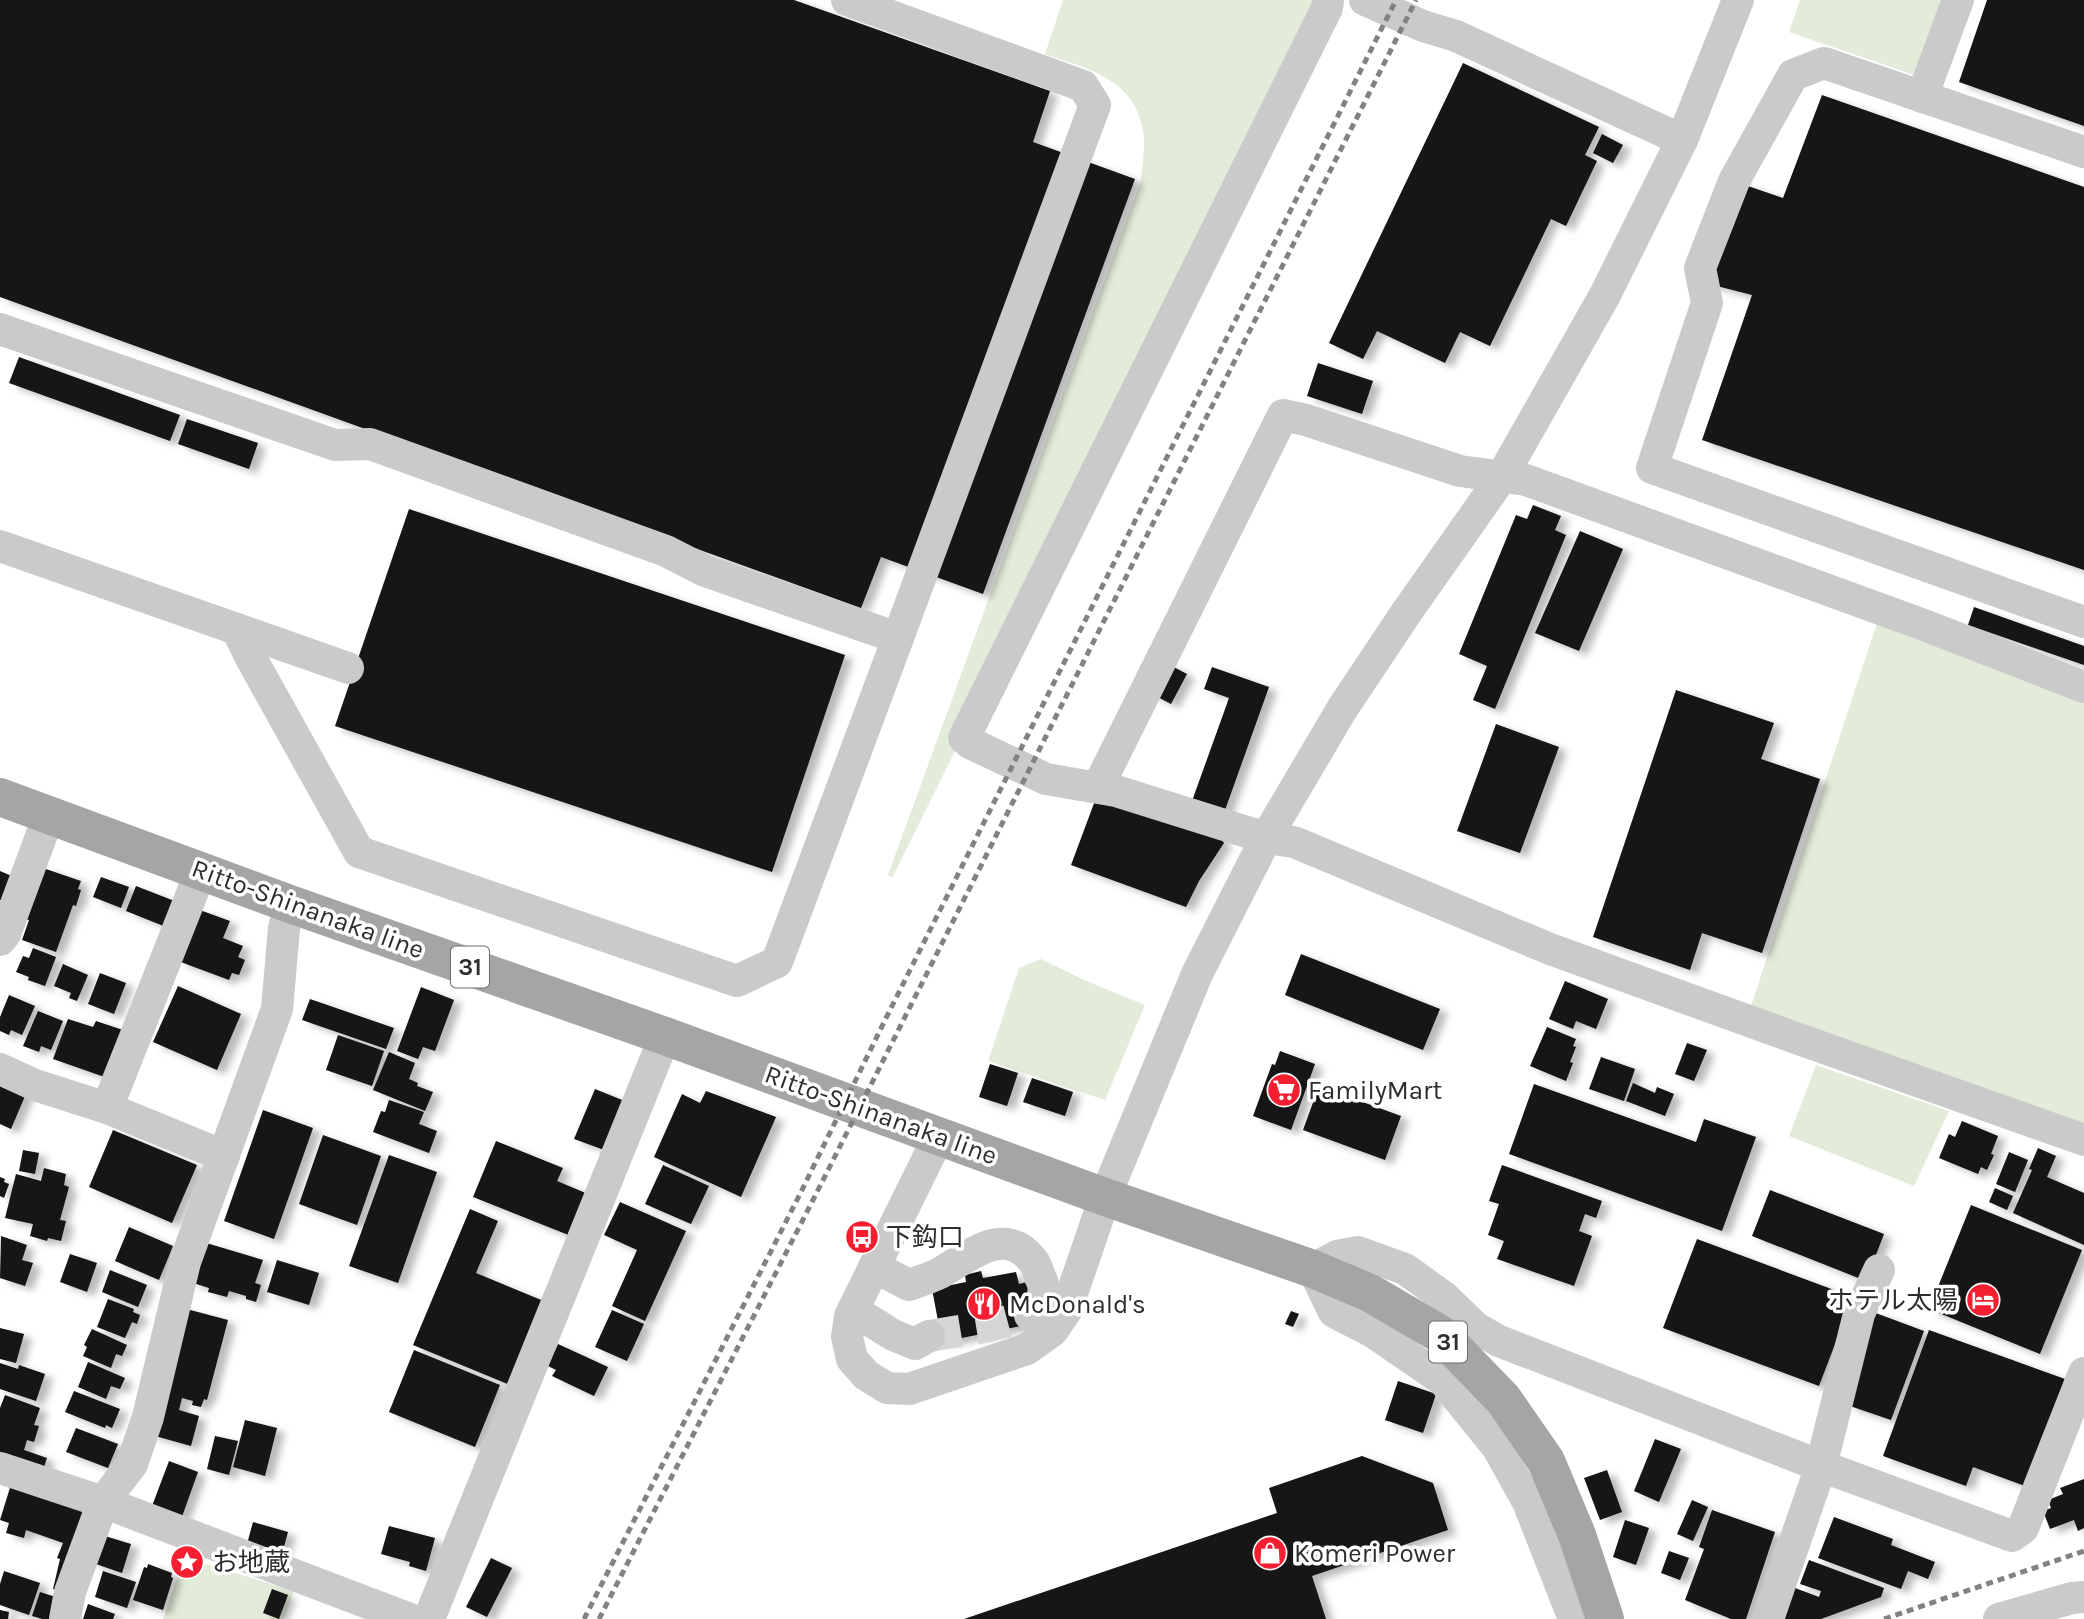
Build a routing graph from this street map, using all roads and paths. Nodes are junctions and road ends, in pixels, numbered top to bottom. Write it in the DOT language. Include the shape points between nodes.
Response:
graph roads {
  1 [pos="846,0"];
  2 [pos="1328,0"];
  3 [pos="1365,0"];
  4 [pos="1738,0"];
  5 [pos="1958,0"];
  6 [pos="1922,97"];
  7 [pos="1682,140"];
  8 [pos="2084,152"];
  9 [pos="0,329"];
  10 [pos="1501,478"];
  11 [pos="0,545"];
  12 [pos="2084,622"];
  13 [pos="237,629"];
  14 [pos="898,638"];
  15 [pos="348,668"];
  16 [pos="2084,687"];
  17 [pos="1098,787"];
  18 [pos="0,797"];
  19 [pos="49,815"];
  20 [pos="1266,838"];
  21 [pos="201,871"];
  22 [pos="290,904"];
  23 [pos="0,940"];
  24 [pos="665,1036"];
  25 [pos="0,1069"];
  26 [pos="107,1108"];
  27 [pos="939,1136"];
  28 [pos="2084,1140"];
  29 [pos="224,1156"];
  30 [pos="1105,1197"];
  31 [pos="874,1267"];
  32 [pos="1313,1269"];
  33 [pos="1879,1270"];
  34 [pos="853,1310"];
  35 [pos="1030,1315"];
  36 [pos="929,1336"];
  37 [pos="2084,1373"];
  38 [pos="1821,1465"];
  39 [pos="0,1468"];
  40 [pos="103,1502"];
  41 [pos="2084,1597"];
  42 [pos="65,1619"];
  43 [pos="410,1619"];
  44 [pos="429,1619"];
  45 [pos="1574,1619"];
  46 [pos="1605,1619"];
  47 [pos="1768,1619"];
  48 [pos="1999,1619"];
  1 -- 14 [label="street" via="1083,86 1095,105"];
  2 -- 17 [label="street" via="964,738 1046,779"];
  3 -- 7 [label="street" via="1457,36"];
  4 -- 7 [label="street"];
  5 -- 6 [label="street"];
  6 -- 8 [label="street"];
  6 -- 12 [label="street" via="1825,63 1793,75 1734,181 1700,268 1707,303 1652,468"];
  7 -- 10 [label="street" via="1605,295"];
  9 -- 14 [label="street" via="335,445 370,444 666,551 705,572"];
  10 -- 16 [label="street" via="1526,480"];
  10 -- 17 [label="street" via="1460,471 1283,415"];
  10 -- 20 [label="street" via="1342,709"];
  11 -- 13 [label="street"];
  13 -- 14 [label="street" via="359,852 737,981 777,962"];
  13 -- 15 [label="street"];
  17 -- 20 [label="street"];
  18 -- 19 [label="main road, Ritto-Shinanaka line / 31"];
  19 -- 21 [label="main road, Ritto-Shinanaka line / 31"];
  19 -- 23 [label="street"];
  20 -- 28 [label="street" via="1294,842 1550,949"];
  20 -- 30 [label="street" via="1197,974"];
  21 -- 22 [label="main road, Ritto-Shinanaka line / 31"];
  21 -- 26 [label="street"];
  22 -- 24 [label="main road, Ritto-Shinanaka line / 31"];
  22 -- 29 [label="street" via="278,1009"];
  24 -- 27 [label="main road, Ritto-Shinanaka line / 31"];
  24 -- 44 [label="street"];
  25 -- 26 [label="street"];
  26 -- 29 [label="street"];
  27 -- 30 [label="main road, Ritto-Shinanaka line / 31"];
  27 -- 31 [label="street"];
  29 -- 40 [label="street" via="185,1262 148,1417 132,1464"];
  30 -- 32 [label="main road, Ritto-Shinanaka line / 31"];
  30 -- 34 [label="street" via="1066,1311 1052,1332 1027,1349 909,1389 887,1388 852,1359 848,1337"];
  31 -- 34 [label="street"];
  31 -- 35 [label="street" via="909,1285 1002,1242 1021,1249 1036,1264 1043,1282 1044,1293"];
  32 -- 38 [label="street" via="1337,1256 1358,1252 1405,1269 1476,1328 1499,1341"];
  32 -- 45 [label="street" via="1334,1312 1373,1332 1443,1380 1498,1448 1528,1502"];
  32 -- 46 [label="main road, Ritto-Shinanaka line / 31" via="1370,1293 1440,1334 1503,1399 1546,1461"];
  33 -- 38 [label="street" via="1859,1314"];
  34 -- 36 [label="street" via="915,1344"];
  37 -- 38 [label="street" via="2023,1528 2012,1536"];
  38 -- 47 [label="street"];
  39 -- 40 [label="street"];
  40 -- 42 [label="street" via="70,1592"];
  40 -- 43 [label="street"];
  41 -- 48 [label="street"];
}
